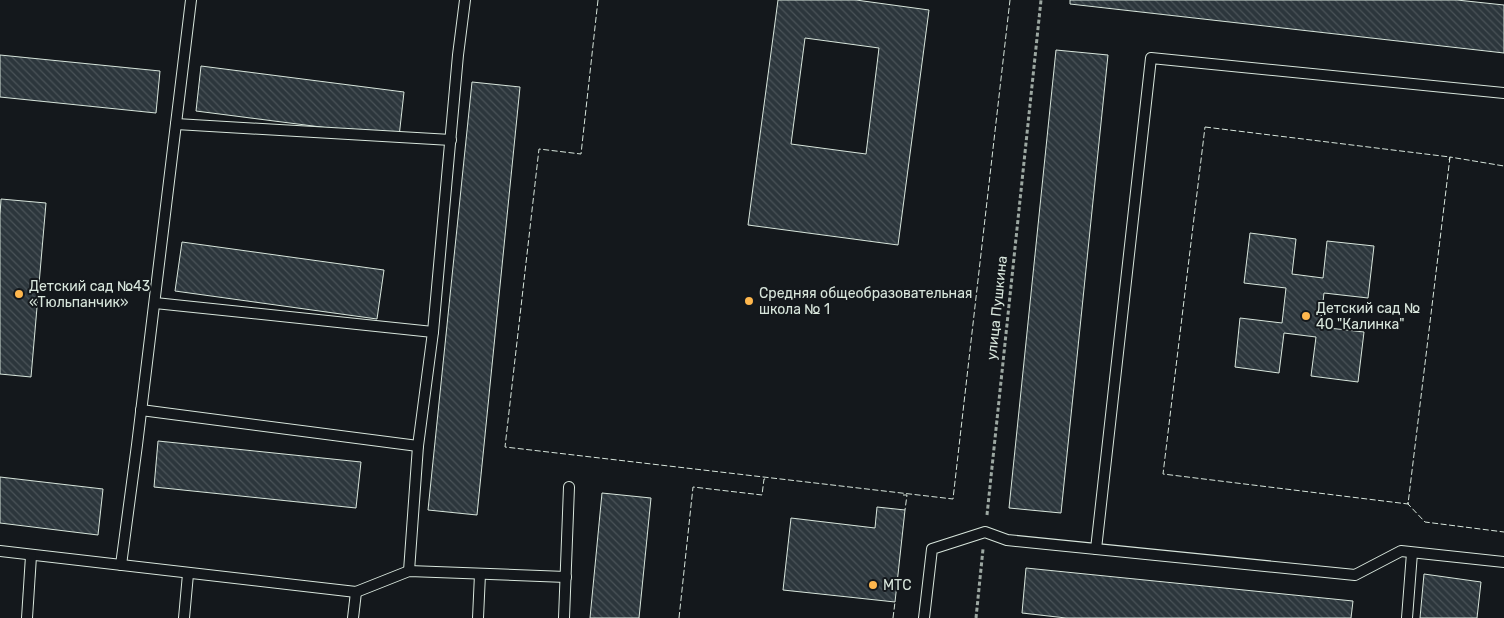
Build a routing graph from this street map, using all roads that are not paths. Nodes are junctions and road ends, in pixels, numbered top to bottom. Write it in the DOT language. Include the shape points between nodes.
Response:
graph roads {
  1 [pos="191,0"];
  2 [pos="465,0"];
  3 [pos="1504,93"];
  4 [pos="176,124"];
  5 [pos="450,140"];
  6 [pos="154,303"];
  7 [pos="433,332"];
  8 [pos="141,410"];
  9 [pos="418,446"];
  10 [pos="569,487"];
  11 [pos="1096,549"];
  12 [pos="0,551"];
  13 [pos="1412,553"];
  14 [pos="31,556"];
  15 [pos="1504,562"];
  16 [pos="121,564"];
  17 [pos="409,571"];
  18 [pos="188,574"];
  19 [pos="480,574"];
  20 [pos="566,577"];
  21 [pos="356,592"];
  22 [pos="27,618"];
  23 [pos="184,618"];
  24 [pos="353,618"];
  25 [pos="478,618"];
  26 [pos="564,618"];
  27 [pos="924,618"];
  28 [pos="1406,618"];
  1 -- 4 [label="lane"];
  2 -- 5 [label="lane"];
  3 -- 11 [label="lane" via="1151,58"];
  4 -- 5 [label="lane"];
  4 -- 6 [label="lane"];
  5 -- 7 [label="lane"];
  6 -- 7 [label="lane"];
  6 -- 8 [label="lane"];
  7 -- 9 [label="lane"];
  8 -- 9 [label="lane"];
  8 -- 16 [label="lane"];
  9 -- 17 [label="lane"];
  10 -- 20 [label="lane"];
  11 -- 13 [label="lane" via="1355,575 1400,551"];
  11 -- 27 [label="lane" via="1007,540 985,532 932,549"];
  12 -- 14 [label="lane"];
  13 -- 15 [label="lane"];
  13 -- 28 [label="lane"];
  14 -- 16 [label="lane"];
  14 -- 22 [label="lane"];
  16 -- 18 [label="lane"];
  17 -- 19 [label="lane"];
  17 -- 21 [label="lane"];
  18 -- 21 [label="lane"];
  18 -- 23 [label="lane"];
  19 -- 20 [label="lane"];
  19 -- 25 [label="lane"];
  20 -- 26 [label="lane"];
  21 -- 24 [label="lane"];
}
